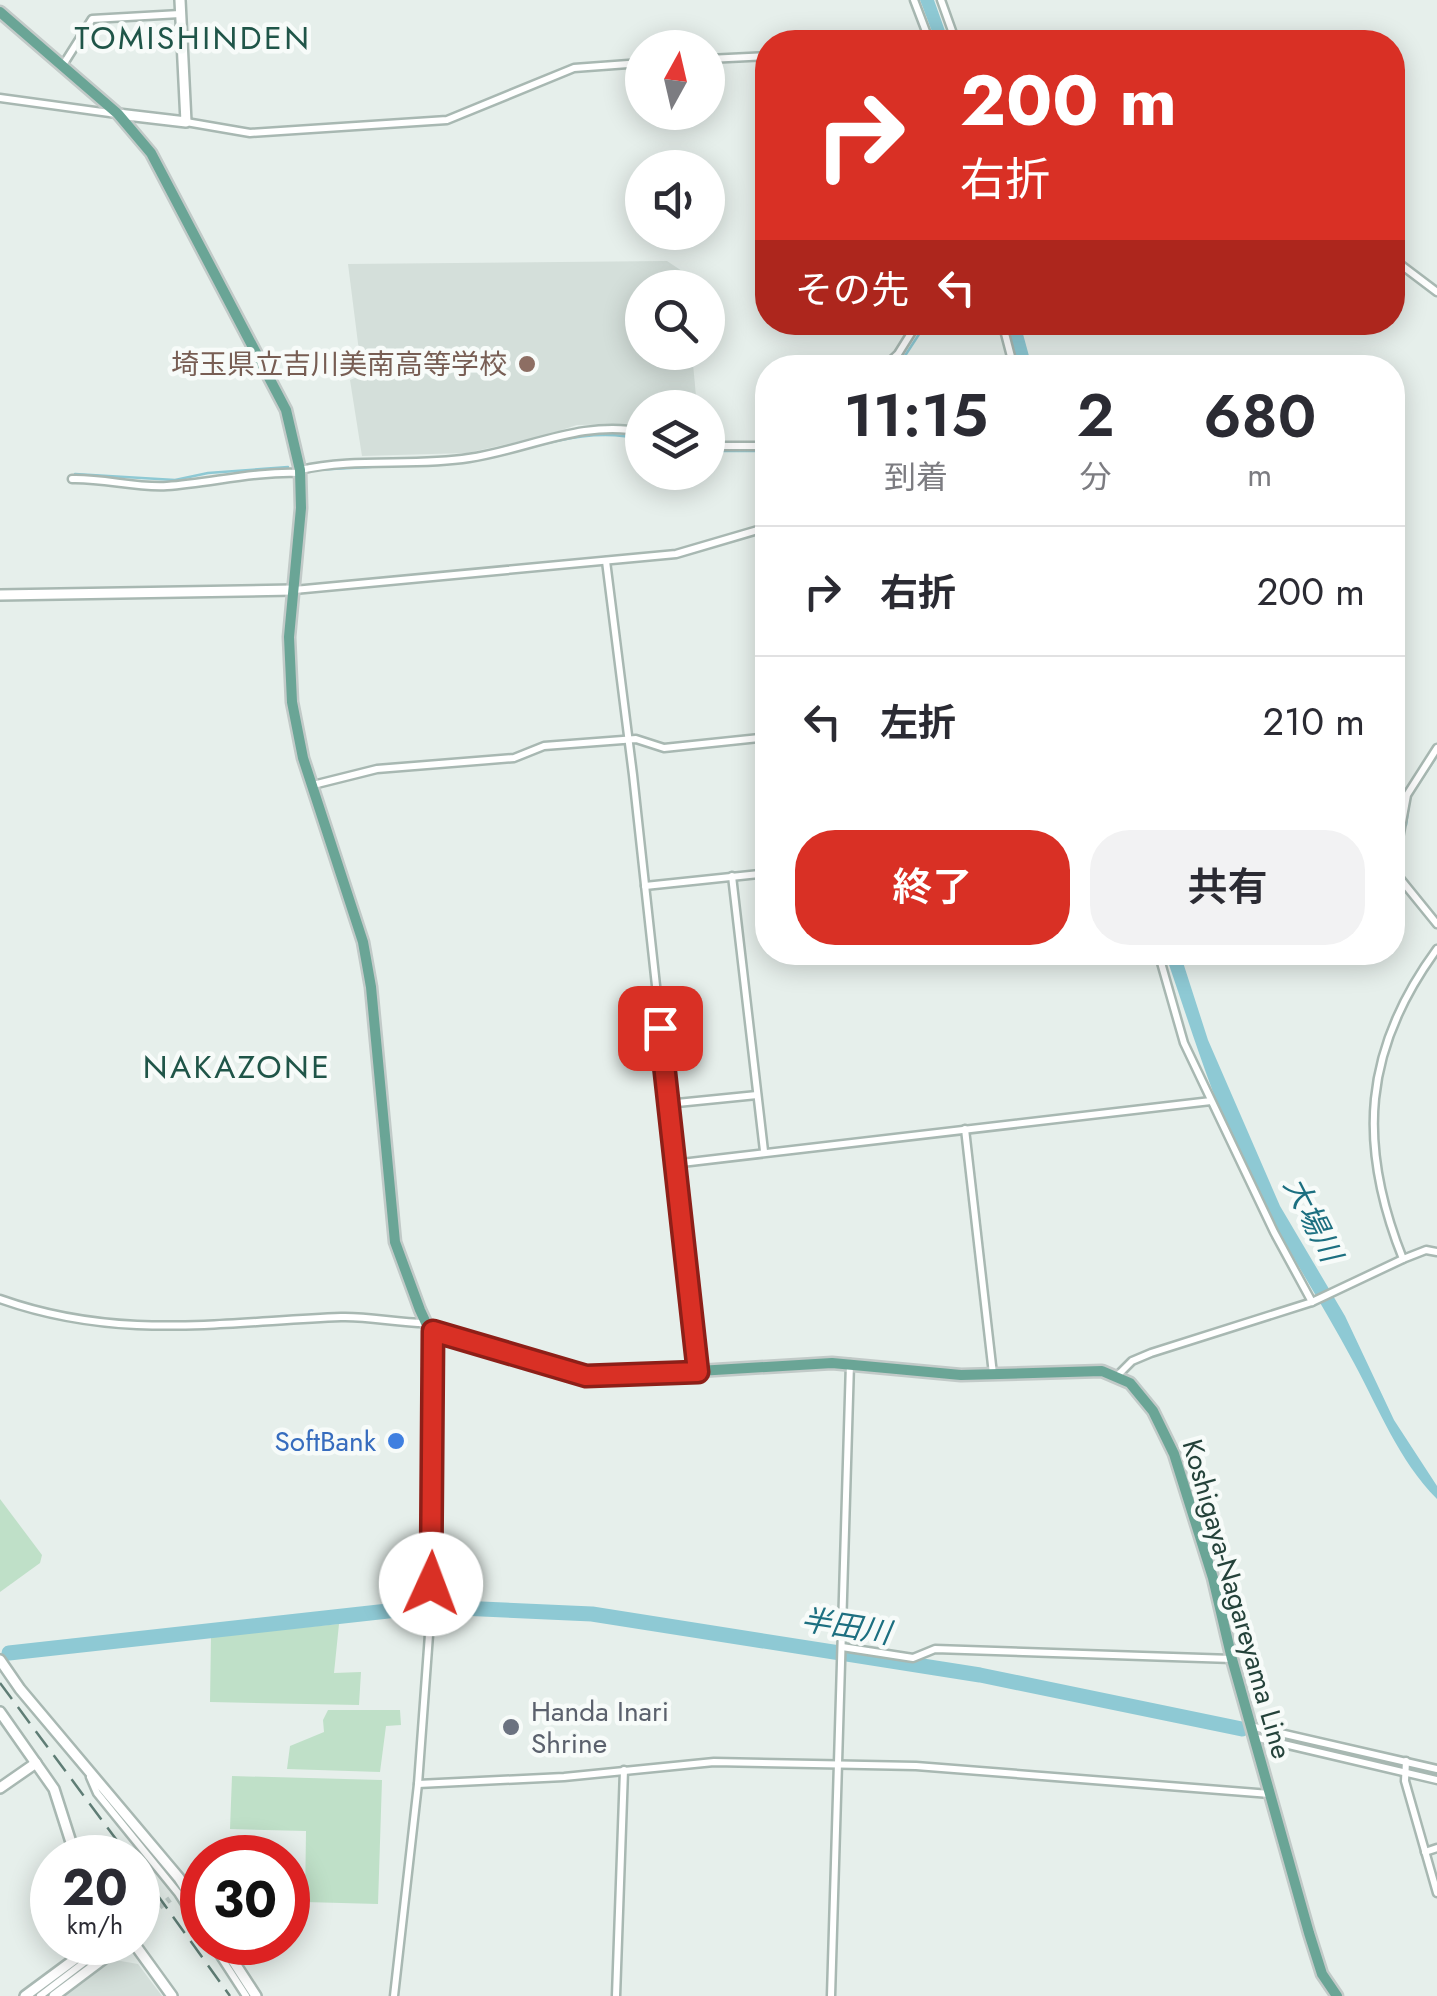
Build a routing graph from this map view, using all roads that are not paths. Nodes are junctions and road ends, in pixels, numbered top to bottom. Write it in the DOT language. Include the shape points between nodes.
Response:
graph roads {
  1 [pos="180,0"];
  2 [pos="914,0"];
  3 [pos="940,0"];
  4 [pos="0,12"];
  5 [pos="181,14"];
  6 [pos="925,30"];
  7 [pos="951,30"];
  8 [pos="755,57"];
  9 [pos="725,58"];
  10 [pos="625,64"];
  11 [pos="62,66"];
  12 [pos="0,98"];
  13 [pos="118,114"];
  14 [pos="186,122"];
  15 [pos="1405,268"];
  16 [pos="1437,292"];
  17 [pos="625,432"];
  18 [pos="725,446"];
  19 [pos="755,446"];
  20 [pos="300,471"];
  21 [pos="72,479"];
  22 [pos="755,530"];
  23 [pos="606,561"];
  24 [pos="293,590"];
  25 [pos="0,595"];
  26 [pos="755,738"];
  27 [pos="628,739"];
  28 [pos="1437,748"];
  29 [pos="312,786"];
  30 [pos="1405,807"];
  31 [pos="755,873"];
  32 [pos="732,876"];
  33 [pos="1405,885"];
  34 [pos="645,886"];
  35 [pos="1437,924"];
  36 [pos="1437,949"];
  37 [pos="1162,965"];
  38 [pos="757,1095"];
  39 [pos="1211,1100"];
  40 [pos="667,1104"];
  41 [pos="966,1128"];
  42 [pos="764,1151"];
  43 [pos="673,1164"];
  44 [pos="1437,1252"];
  45 [pos="1404,1258"];
  46 [pos="0,1299"];
  47 [pos="1314,1301"];
  48 [pos="429,1327"];
  49 [pos="850,1363"];
  50 [pos="698,1372"];
  51 [pos="994,1375"];
  52 [pos="1118,1376"];
  53 [pos="842,1651"];
  54 [pos="1232,1659"];
  55 [pos="0,1660"];
  56 [pos="0,1712"];
  57 [pos="1252,1732"];
  58 [pos="36,1762"];
  59 [pos="838,1766"];
  60 [pos="86,1767"];
  61 [pos="1405,1767"];
  62 [pos="1437,1768"];
  63 [pos="624,1770"];
  64 [pos="1437,1780"];
  65 [pos="418,1784"];
  66 [pos="0,1788"];
  67 [pos="1270,1794"];
  68 [pos="69,1835"];
  69 [pos="1437,1848"];
  70 [pos="1425,1852"];
  71 [pos="180,1880"];
  72 [pos="1437,1893"];
  73 [pos="178,1894"];
  74 [pos="180,1897"];
  75 [pos="170,1900"];
  76 [pos="67,1965"];
  77 [pos="81,1965"];
  78 [pos="98,1965"];
  79 [pos="148,1965"];
  80 [pos="225,1965"];
  81 [pos="236,1965"];
  82 [pos="1334,1994"];
  83 [pos="26,1996"];
  84 [pos="40,1996"];
  85 [pos="54,1996"];
  86 [pos="172,1996"];
  87 [pos="246,1996"];
  88 [pos="256,1996"];
  89 [pos="394,1996"];
  90 [pos="616,1996"];
  91 [pos="832,1996"];
  1 -- 5 [label="street"];
  2 -- 6 [label="street"];
  3 -- 7 [label="street"];
  4 -- 11 [label="main road"];
  5 -- 11 [label="street" via="92,20"];
  5 -- 14 [label="street"];
  8 -- 9 [label="street"];
  10 -- 14 [label="street" via="574,68 447,120 250,133"];
  11 -- 13 [label="main road"];
  12 -- 13 [label="street"];
  13 -- 14 [label="street"];
  13 -- 20 [label="main road" via="159,164 270,374 292,428"];
  15 -- 16 [label="street"];
  17 -- 20 [label="street" via="579,431 466,459 354,462"];
  18 -- 19 [label="street"];
  20 -- 21 [label="street" via="162,486"];
  20 -- 24 [label="main road"];
  22 -- 23 [label="street" via="676,554"];
  23 -- 24 [label="street"];
  23 -- 27 [label="street"];
  24 -- 25 [label="street"];
  24 -- 29 [label="main road" via="292,702"];
  26 -- 27 [label="street" via="664,748"];
  27 -- 29 [label="street" via="544,746 514,758 377,769"];
  27 -- 34 [label="street"];
  28 -- 30 [label="street"];
  29 -- 48 [label="main road" via="363,942 392,1230"];
  31 -- 32 [label="street"];
  32 -- 34 [label="street"];
  32 -- 38 [label="street"];
  33 -- 35 [label="street"];
  34 -- 40 [label="street"];
  36 -- 45 [label="street" via="1397,1011 1373,1100 1380,1192"];
  37 -- 39 [label="street" via="1184,1043"];
  38 -- 40 [label="street"];
  38 -- 42 [label="street"];
  39 -- 41 [label="street"];
  39 -- 47 [label="street"];
  40 -- 43 [label="street"];
  41 -- 42 [label="street"];
  41 -- 51 [label="street"];
  42 -- 43 [label="street"];
  43 -- 50 [label="street"];
  44 -- 45 [label="street"];
  45 -- 47 [label="street"];
  46 -- 48 [label="street" via="141,1327 341,1317"];
  47 -- 52 [label="street" via="1151,1353"];
  48 -- 50 [label="main road" via="586,1376"];
  48 -- 65 [label="street" via="430,1602"];
  49 -- 50 [label="main road"];
  49 -- 51 [label="main road"];
  49 -- 53 [label="street"];
  51 -- 52 [label="main road"];
  52 -- 54 [label="main road, Koshigaya-Nagareyama Line" via="1144,1398 1174,1454"];
  53 -- 54 [label="street" via="913,1658 935,1650"];
  53 -- 59 [label="street"];
  54 -- 57 [label="main road, Koshigaya-Nagareyama Line"];
  55 -- 60 [label="street"];
  56 -- 58 [label="street"];
  57 -- 61 [label="street"];
  57 -- 67 [label="main road, Koshigaya-Nagareyama Line"];
  58 -- 66 [label="street"];
  58 -- 68 [label="street" via="59,1799"];
  59 -- 63 [label="street" via="714,1762"];
  59 -- 67 [label="street" via="971,1769"];
  59 -- 91 [label="street"];
  60 -- 71 [label="street"];
  60 -- 73 [label="street" via="97,1793"];
  61 -- 62 [label="street"];
  61 -- 64 [label="street"];
  61 -- 70 [label="street"];
  63 -- 65 [label="street"];
  63 -- 90 [label="street"];
  65 -- 89 [label="street"];
  67 -- 82 [label="main road, Koshigaya-Nagareyama Line" via="1319,1965"];
  69 -- 70 [label="street"];
  70 -- 72 [label="street"];
  73 -- 74 [label="street"];
  73 -- 75 [label="street"];
  76 -- 83 [label="street"];
  77 -- 84 [label="street"];
  78 -- 85 [label="street"];
  79 -- 86 [label="street"];
  80 -- 87 [label="street"];
  81 -- 88 [label="street"];
}
